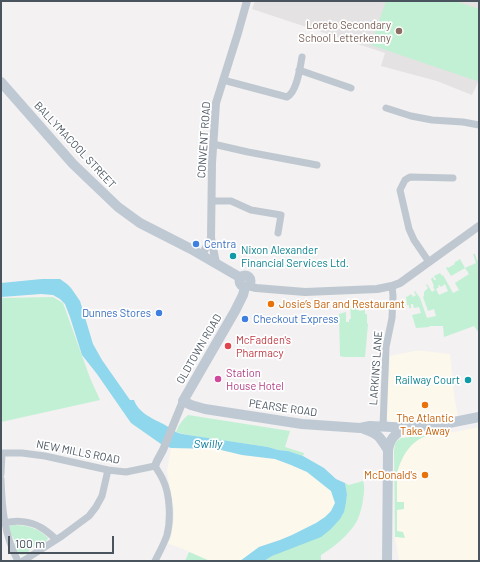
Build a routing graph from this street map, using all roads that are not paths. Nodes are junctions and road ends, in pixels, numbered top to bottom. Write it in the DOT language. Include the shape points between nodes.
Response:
graph roads {
  1 [pos="247,1"];
  2 [pos="302,57"];
  3 [pos="299,70"];
  4 [pos="223,80"];
  5 [pos="1,82"];
  6 [pos="351,88"];
  7 [pos="386,108"];
  8 [pos="479,125"];
  9 [pos="213,144"];
  10 [pos="316,165"];
  11 [pos="453,178"];
  12 [pos="212,201"];
  13 [pos="479,226"];
  14 [pos="278,233"];
  15 [pos="212,238"];
  16 [pos="202,255"];
  17 [pos="429,262"];
  18 [pos="216,263"];
  19 [pos="245,284"];
  20 [pos="392,286"];
  21 [pos="183,401"];
  22 [pos="479,417"];
  23 [pos="383,427"];
  24 [pos="360,428"];
  25 [pos="404,428"];
  26 [pos="388,450"];
  27 [pos="1,453"];
  28 [pos="155,466"];
  29 [pos="108,470"];
  30 [pos="1,474"];
  31 [pos="1,479"];
  32 [pos="5,523"];
  33 [pos="56,539"];
  34 [pos="18,561"];
  35 [pos="23,561"];
  36 [pos="155,561"];
  37 [pos="387,561"];
  1 -- 4 [label="street, CONVENT ROAD"];
  2 -- 3 [label="street"];
  3 -- 4 [label="street" via="293,91 287,97"];
  3 -- 6 [label="street"];
  4 -- 9 [label="street, CONVENT ROAD" via="216,103"];
  5 -- 16 [label="main road, BALLYMACOOL STREET" via="73,164 118,207 140,223"];
  7 -- 8 [label="street" via="410,116"];
  9 -- 10 [label="street"];
  9 -- 12 [label="street, CONVENT ROAD"];
  11 -- 17 [label="street" via="410,177 405,180 400,190 409,230"];
  12 -- 14 [label="street" via="231,201 251,210 281,215"];
  12 -- 15 [label="street, CONVENT ROAD"];
  13 -- 17 [label="street"];
  15 -- 16 [label="street"];
  15 -- 18 [label="street, CONVENT ROAD"];
  16 -- 18 [label="main road, BALLYMACOOL STREET"];
  17 -- 20 [label="street"];
  18 -- 19 [label="main road, BALLYMACOOL STREET"];
  19 -- 20 [label="street" via="256,288 305,292"];
  19 -- 21 [label="main road, OLDTOWN ROAD" via="235,311"];
  20 -- 23 [label="street, LARKIN'S LANE" via="392,318 386,347"];
  21 -- 24 [label="main road, PEARSE ROAD" via="205,409 315,425"];
  21 -- 28 [label="street, OLDTOWN ROAD"];
  22 -- 25 [label="main road, PEARSE ROAD"];
  23 -- 24 [label="main road, PEARSE ROAD"];
  23 -- 25 [label="main road, PEARSE ROAD"];
  24 -- 26 [label="main road" via="377,434"];
  25 -- 26 [label="main road" via="392,439"];
  26 -- 37 [label="main road"];
  27 -- 29 [label="street, NEW MILLS ROAD" via="45,456"];
  27 -- 30 [label="street"];
  28 -- 29 [label="street, NEW MILLS ROAD" via="126,472"];
  28 -- 36 [label="street" via="165,486 170,518 167,536"];
  29 -- 33 [label="street" via="104,490 89,516"];
  31 -- 32 [label="street"];
  32 -- 33 [label="street" via="29,522"];
  32 -- 34 [label="street"];
  33 -- 35 [label="street"];
}
